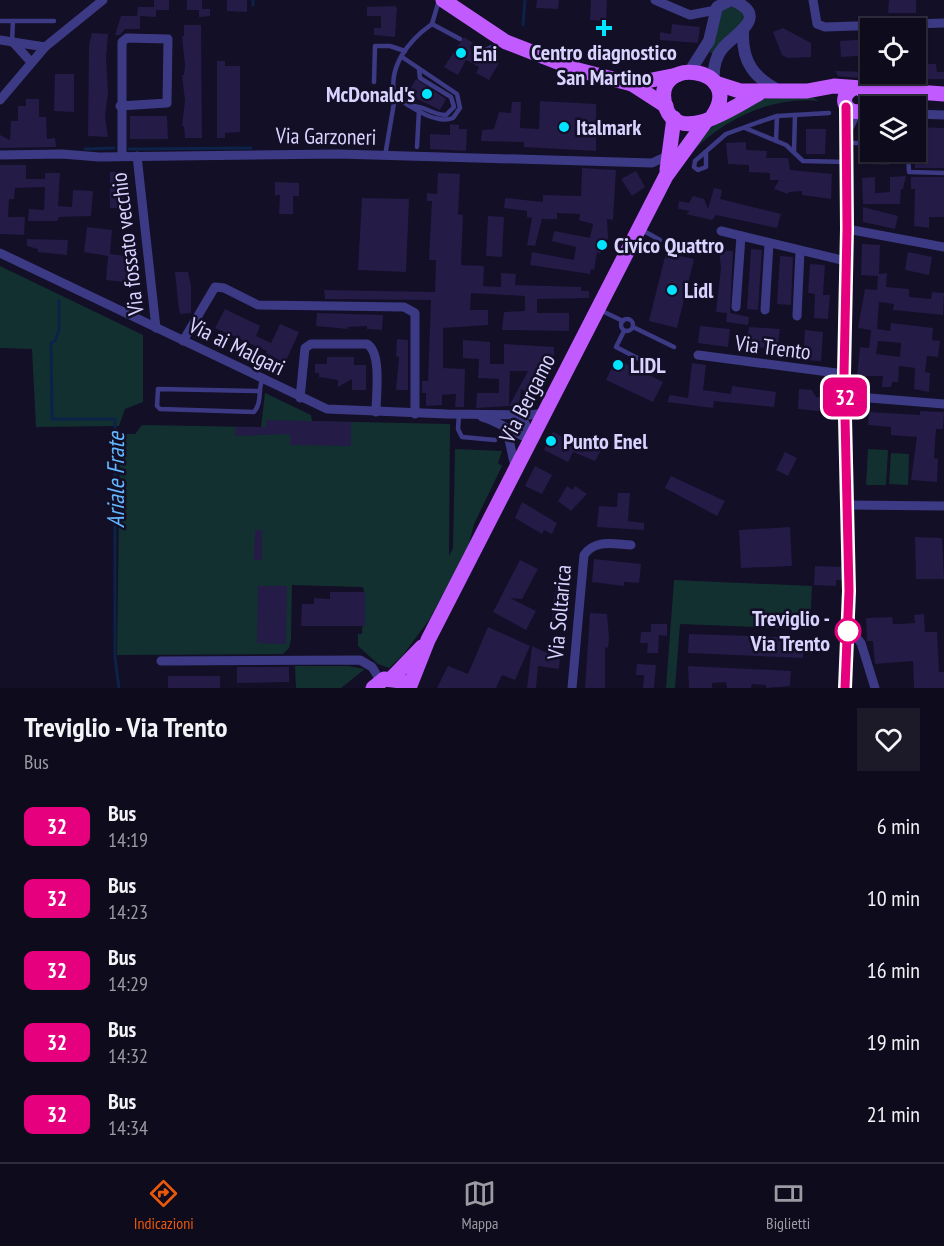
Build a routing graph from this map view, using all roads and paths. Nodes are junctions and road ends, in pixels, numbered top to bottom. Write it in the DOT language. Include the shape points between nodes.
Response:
graph roads {
  1 [pos="103,0"];
  2 [pos="441,0"];
  3 [pos="655,0"];
  4 [pos="813,0"];
  5 [pos="736,1"];
  6 [pos="716,6"];
  7 [pos="0,21"];
  8 [pos="13,21"];
  9 [pos="54,21"];
  10 [pos="944,22"];
  11 [pos="432,24"];
  12 [pos="742,33"];
  13 [pos="460,39"];
  14 [pos="0,40"];
  15 [pos="12,41"];
  16 [pos="506,42"];
  17 [pos="45,46"];
  18 [pos="474,47"];
  19 [pos="403,54"];
  20 [pos="30,62"];
  21 [pos="419,70"];
  22 [pos="684,73"];
  23 [pos="374,82"];
  24 [pos="714,82"];
  25 [pos="632,84"];
  26 [pos="857,89"];
  27 [pos="781,91"];
  28 [pos="807,91"];
  29 [pos="760,92"];
  30 [pos="924,94"];
  31 [pos="944,94"];
  32 [pos="395,97"];
  33 [pos="0,100"];
  34 [pos="120,106"];
  35 [pos="411,106"];
  36 [pos="858,109"];
  37 [pos="418,110"];
  38 [pos="670,112"];
  39 [pos="829,113"];
  40 [pos="926,114"];
  41 [pos="795,115"];
  42 [pos="944,115"];
  43 [pos="777,116"];
  44 [pos="709,119"];
  45 [pos="745,128"];
  46 [pos="776,141"];
  47 [pos="846,143"];
  48 [pos="860,143"];
  49 [pos="417,147"];
  50 [pos="794,151"];
  51 [pos="706,152"];
  52 [pos="0,155"];
  53 [pos="669,155"];
  54 [pos="122,156"];
  55 [pos="137,156"];
  56 [pos="385,156"];
  57 [pos="847,162"];
  58 [pos="908,162"];
  59 [pos="652,163"];
  60 [pos="944,173"];
  61 [pos="664,180"];
  62 [pos="640,229"];
  63 [pos="847,229"];
  64 [pos="721,231"];
  65 [pos="741,236"];
  66 [pos="660,240"];
  67 [pos="769,243"];
  68 [pos="944,247"];
  69 [pos="800,250"];
  70 [pos="0,253"];
  71 [pos="846,261"];
  72 [pos="736,307"];
  73 [pos="598,309"];
  74 [pos="765,310"];
  75 [pos="797,316"];
  76 [pos="623,321"];
  77 [pos="633,327"];
  78 [pos="156,328"];
  79 [pos="624,331"];
  80 [pos="183,341"];
  81 [pos="674,347"];
  82 [pos="698,356"];
  83 [pos="651,365"];
  84 [pos="844,374"];
  85 [pos="262,380"];
  86 [pos="258,392"];
  87 [pos="845,396"];
  88 [pos="300,398"];
  89 [pos="944,404"];
  90 [pos="376,412"];
  91 [pos="544,413"];
  92 [pos="415,414"];
  93 [pos="459,414"];
  94 [pos="472,414"];
  95 [pos="513,415"];
  96 [pos="502,426"];
  97 [pos="531,439"];
  98 [pos="495,440"];
  99 [pos="516,467"];
  100 [pos="848,505"];
  101 [pos="944,506"];
  102 [pos="631,545"];
  103 [pos="848,627"];
  104 [pos="428,640"];
  105 [pos="161,661"];
  106 [pos="382,682"];
  107 [pos="408,688"];
  108 [pos="572,688"];
  109 [pos="845,688"];
  110 [pos="875,688"];
  1 -- 17 [label="street"];
  2 -- 11 [label="lane"];
  2 -- 16 [label="main road"];
  3 -- 6 [label="street" via="690,15"];
  4 -- 10 [label="street" via="817,24 825,27"];
  5 -- 6 [label="street"];
  5 -- 12 [label="street" via="748,14"];
  6 -- 22 [label="street" via="709,41"];
  7 -- 8 [label="lane"];
  8 -- 9 [label="lane"];
  8 -- 15 [label="lane"];
  11 -- 13 [label="lane"];
  11 -- 19 [label="lane" via="416,36"];
  12 -- 24 [label="street" via="722,48"];
  12 -- 27 [label="street" via="745,58 753,73"];
  14 -- 15 [label="street"];
  15 -- 17 [label="street"];
  15 -- 20 [label="street"];
  16 -- 18 [label="lane" via="482,51"];
  16 -- 25 [label="main road" via="578,70"];
  17 -- 20 [label="street"];
  19 -- 21 [label="lane"];
  19 -- 23 [label="lane" via="390,46 375,46"];
  19 -- 32 [label="lane" via="393,81"];
  20 -- 33 [label="street"];
  21 -- 35 [label="lane" via="420,78 449,94 454,107 440,115 418,105"];
  21 -- 37 [label="lane" via="452,90 460,103 458,113 448,120"];
  22 -- 24 [label="main road" via="703,73"];
  22 -- 25 [label="main road"];
  22 -- 38 [label="main road" via="666,88"];
  24 -- 29 [label="main road" via="733,90"];
  24 -- 44 [label="main road" via="718,104"];
  25 -- 38 [label="main road"];
  26 -- 28 [label="main road" via="834,86"];
  26 -- 30 [label="main road"];
  26 -- 36 [label="main road" via="868,98"];
  26 -- 36 [label="main road" via="845,95"];
  27 -- 28 [label="main road"];
  27 -- 29 [label="main road"];
  28 -- 36 [label="main road"];
  29 -- 44 [label="main road"];
  30 -- 31 [label="main road"];
  30 -- 36 [label="main road"];
  32 -- 35 [label="lane"];
  32 -- 56 [label="lane"];
  34 -- 34 [label="street" via="167,103 168,39 127,38 122,42"];
  34 -- 54 [label="street"];
  35 -- 37 [label="lane"];
  36 -- 47 [label="street, Via Trento"];
  37 -- 49 [label="lane"];
  38 -- 44 [label="main road" via="690,125"];
  38 -- 53 [label="main road, Via Bergamo"];
  39 -- 41 [label="lane"];
  40 -- 42 [label="street"];
  41 -- 43 [label="lane"];
  41 -- 50 [label="lane"];
  43 -- 45 [label="lane"];
  43 -- 46 [label="lane"];
  44 -- 61 [label="main road, Via Bergamo"];
  45 -- 46 [label="lane"];
  45 -- 51 [label="lane" via="726,134"];
  46 -- 50 [label="lane"];
  47 -- 48 [label="lane"];
  47 -- 57 [label="street, Via Trento"];
  50 -- 57 [label="lane" via="803,161"];
  52 -- 54 [label="street, Via Garzoneri"];
  53 -- 59 [label="street, Via Garzoneri"];
  53 -- 61 [label="main road, Via Bergamo"];
  54 -- 55 [label="street, Via Garzoneri"];
  55 -- 56 [label="street, Via Garzoneri"];
  55 -- 78 [label="street, Via fossato vecchio"];
  56 -- 59 [label="street, Via Garzoneri"];
  57 -- 63 [label="street, Via Trento"];
  58 -- 60 [label="lane" via="909,172"];
  59 -- 61 [label="street"];
  61 -- 62 [label="main road, Via Bergamo"];
  62 -- 66 [label="lane"];
  62 -- 73 [label="main road, Via Bergamo"];
  63 -- 68 [label="street"];
  63 -- 71 [label="street, Via Trento"];
  64 -- 65 [label="street"];
  65 -- 67 [label="street"];
  65 -- 72 [label="street"];
  67 -- 69 [label="street"];
  67 -- 74 [label="street"];
  69 -- 71 [label="street"];
  69 -- 75 [label="street"];
  70 -- 78 [label="street, Via ai Malgari"];
  71 -- 84 [label="street, Via Trento"];
  73 -- 76 [label="lane"];
  73 -- 91 [label="main road, Via Bergamo"];
  76 -- 77 [label="lane" via="630,320"];
  76 -- 79 [label="lane"];
  77 -- 79 [label="lane"];
  77 -- 81 [label="lane"];
  78 -- 80 [label="street, Via ai Malgari"];
  79 -- 83 [label="lane" via="616,347"];
  80 -- 85 [label="street, Via ai Malgari"];
  80 -- 92 [label="street" via="215,287 220,286 258,305 404,307 415,313"];
  82 -- 84 [label="street, Via Trento"];
  84 -- 87 [label="street, Via Trento"];
  85 -- 86 [label="lane"];
  85 -- 88 [label="street, Via ai Malgari"];
  86 -- 86 [label="lane" via="259,403 249,413 157,406 158,388"];
  87 -- 89 [label="street"];
  87 -- 100 [label="street, Via Trento"];
  88 -- 90 [label="street, Via ai Malgari" via="333,411"];
  88 -- 90 [label="street" via="305,348 311,344 367,344 376,355"];
  90 -- 92 [label="street, Via ai Malgari"];
  91 -- 95 [label="street, Via ai Malgari"];
  91 -- 97 [label="main road, Via Bergamo"];
  92 -- 93 [label="street, Via ai Malgari"];
  93 -- 94 [label="street, Via ai Malgari"];
  93 -- 98 [label="lane" via="462,437"];
  94 -- 95 [label="street, Via ai Malgari"];
  94 -- 96 [label="street, Via ai Malgari"];
  95 -- 97 [label="street" via="525,423"];
  96 -- 97 [label="street, Via ai Malgari"];
  96 -- 99 [label="street" via="511,442"];
  97 -- 99 [label="main road, Via Bergamo"];
  99 -- 104 [label="main road, Via Bergamo"];
  100 -- 101 [label="street"];
  100 -- 103 [label="street, Via Trento"];
  102 -- 108 [label="street, Via Soltarica" via="597,544 584,555"];
  103 -- 109 [label="street, Via Trento"];
  103 -- 110 [label="street" via="861,643"];
  104 -- 106 [label="main road, Via Bergamo"];
  104 -- 107 [label="main road, Via Bergamo"];
  105 -- 106 [label="street" via="360,660 372,667"];
  106 -- 107 [label="main road, Via Bergamo" via="399,680"];
}
